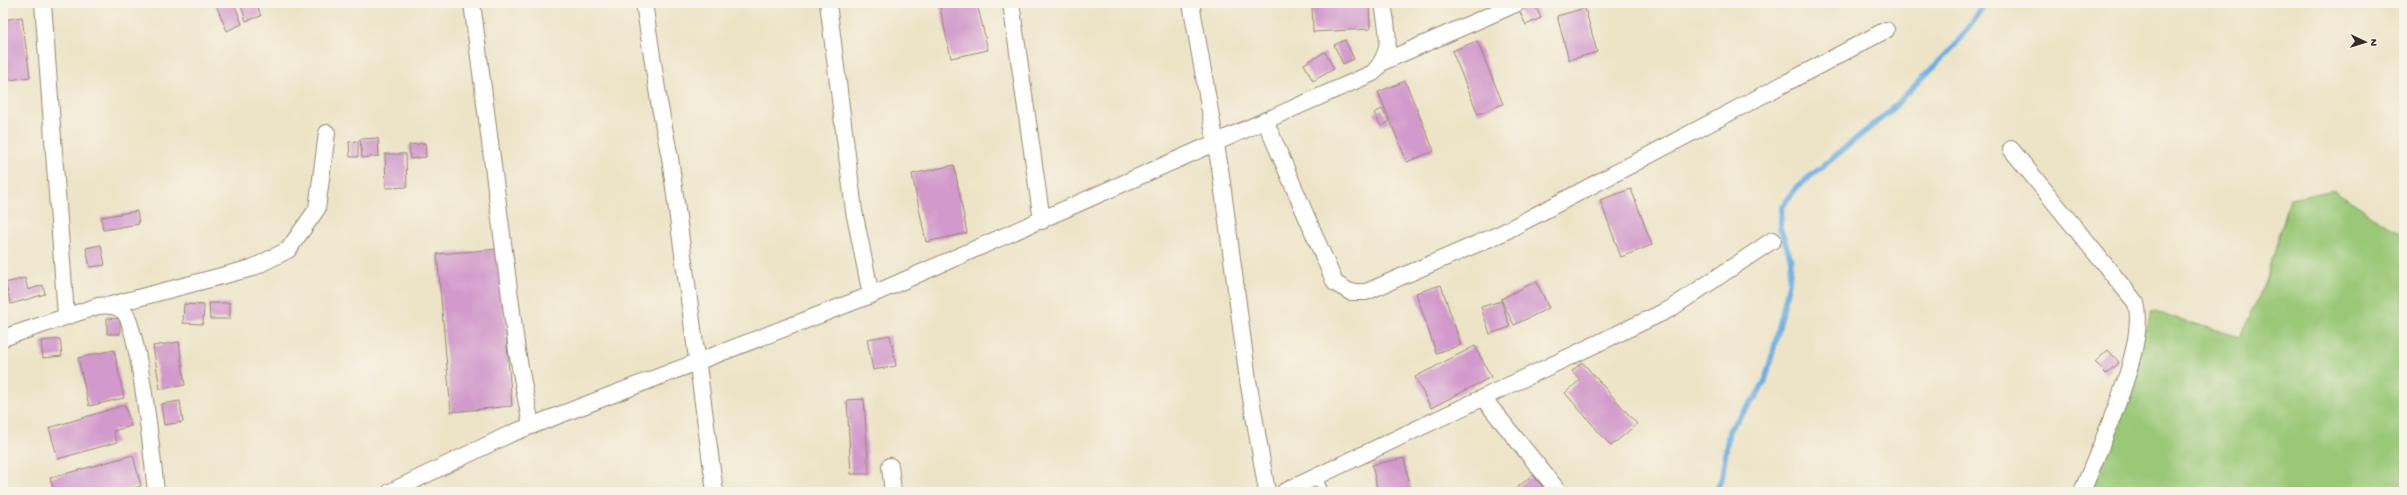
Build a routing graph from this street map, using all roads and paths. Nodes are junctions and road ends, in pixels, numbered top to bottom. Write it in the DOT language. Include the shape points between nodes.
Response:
graph roads {
  1 [pos="43,3"];
  2 [pos="472,3"];
  3 [pos="644,3"];
  4 [pos="828,3"];
  5 [pos="1011,3"];
  6 [pos="1191,3"];
  7 [pos="1383,3"];
  8 [pos="1518,3"];
  9 [pos="1886,30"];
  10 [pos="1385,61"];
  11 [pos="1265,120"];
  12 [pos="327,133"];
  13 [pos="1215,142"];
  14 [pos="2011,149"];
  15 [pos="1042,221"];
  16 [pos="1773,240"];
  17 [pos="872,295"];
  18 [pos="111,305"];
  19 [pos="66,315"];
  20 [pos="3,338"];
  21 [pos="698,361"];
  22 [pos="1483,398"];
  23 [pos="532,425"];
  24 [pos="890,466"];
  25 [pos="1317,476"];
  26 [pos="156,492"];
  27 [pos="390,492"];
  28 [pos="715,492"];
  29 [pos="893,492"];
  30 [pos="1267,492"];
  31 [pos="1284,492"];
  32 [pos="1324,492"];
  33 [pos="1559,492"];
  34 [pos="2082,492"];
  1 -- 19 [label="street"];
  2 -- 23 [label="street" via="517,351"];
  3 -- 21 [label="street" via="670,158"];
  4 -- 17 [label="street" via="854,211"];
  5 -- 15 [label="street"];
  6 -- 13 [label="street"];
  7 -- 10 [label="street" via="1389,44"];
  8 -- 10 [label="street"];
  9 -- 11 [label="street" via="1502,233 1366,292 1350,292 1335,283"];
  10 -- 11 [label="street" via="1373,73"];
  11 -- 13 [label="street"];
  12 -- 18 [label="street" via="317,209 288,250 252,268"];
  13 -- 15 [label="street"];
  13 -- 30 [label="street" via="1248,380"];
  14 -- 34 [label="street" via="2136,303 2139,313 2136,349"];
  15 -- 17 [label="street"];
  16 -- 22 [label="street" via="1670,309"];
  17 -- 21 [label="street"];
  18 -- 19 [label="street"];
  18 -- 26 [label="street" via="123,311 130,321 142,384"];
  19 -- 20 [label="street"];
  21 -- 23 [label="street"];
  21 -- 28 [label="street"];
  22 -- 25 [label="street"];
  22 -- 33 [label="street"];
  23 -- 27 [label="street" via="474,450"];
  24 -- 29 [label="street"];
  25 -- 31 [label="street"];
  25 -- 32 [label="lane"];
}
